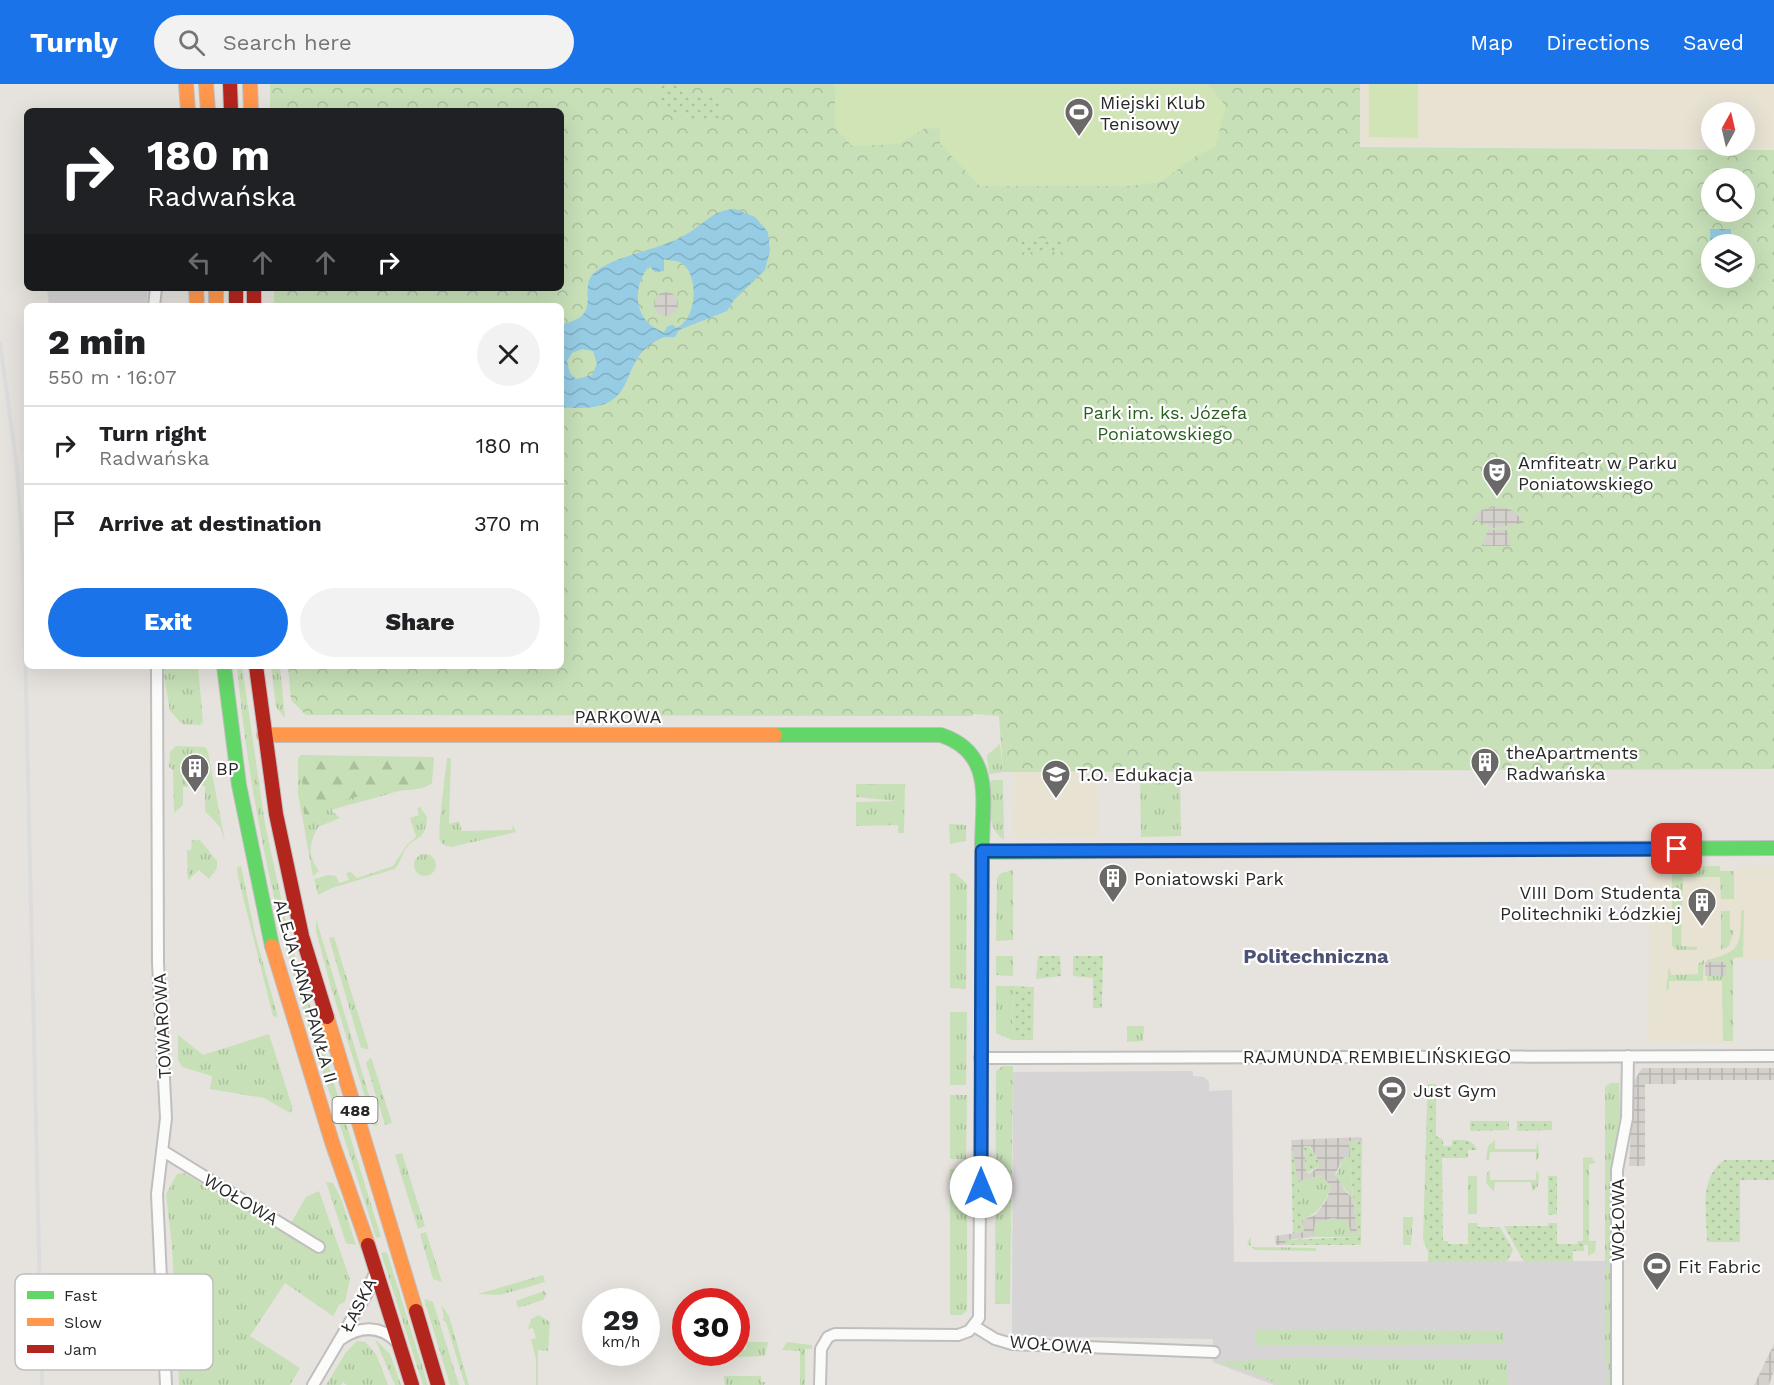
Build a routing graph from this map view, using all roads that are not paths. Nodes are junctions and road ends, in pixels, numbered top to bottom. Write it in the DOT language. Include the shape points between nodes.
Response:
graph roads {
  1 [pos="186,84"];
  2 [pos="206,84"];
  3 [pos="230,84"];
  4 [pos="250,84"];
  5 [pos="188,108"];
  6 [pos="208,108"];
  7 [pos="231,108"];
  8 [pos="251,108"];
  9 [pos="157,669"];
  10 [pos="224,669"];
  11 [pos="256,669"];
  12 [pos="264,735"];
  13 [pos="1774,848"];
  14 [pos="982,851"];
  15 [pos="1628,1056"];
  16 [pos="1774,1056"];
  17 [pos="980,1058"];
  18 [pos="163,1151"];
  19 [pos="319,1247"];
  20 [pos="376,1271"];
  21 [pos="161,1274"];
  22 [pos="974,1326"];
  23 [pos="341,1339"];
  24 [pos="399,1344"];
  25 [pos="1214,1352"];
  26 [pos="165,1370"];
  27 [pos="166,1385"];
  28 [pos="313,1385"];
  29 [pos="412,1385"];
  30 [pos="438,1385"];
  31 [pos="820,1385"];
  32 [pos="1617,1385"];
  1 -- 5 [label="main road"];
  2 -- 6 [label="main road"];
  3 -- 7 [label="main road"];
  4 -- 8 [label="main road"];
  9 -- 18 [label="street, TOWAROWA" via="158,963 166,1118"];
  10 -- 20 [label="main road, ALEJA JANA PAWŁA II / 488" via="241,795 269,936"];
  11 -- 12 [label="main road, ALEJA JANA PAWŁA II / 488"];
  12 -- 14 [label="main road, PARKOWA" via="940,735 968,746 981,770"];
  12 -- 30 [label="main road, ALEJA JANA PAWŁA II / 488" via="276,814 304,944"];
  13 -- 14 [label="main road"];
  14 -- 17 [label="street"];
  15 -- 16 [label="street, RAJMUNDA REMBIELIŃSKIEGO"];
  15 -- 17 [label="street, RAJMUNDA REMBIELIŃSKIEGO"];
  15 -- 32 [label="street, WOŁOWA" via="1626,1118 1617,1170"];
  17 -- 22 [label="street" via="981,1299"];
  18 -- 19 [label="street, WOŁOWA"];
  18 -- 21 [label="street, TOWAROWA" via="157,1194"];
  20 -- 23 [label="street, ŁASKA"];
  20 -- 24 [label="main road, ALEJA JANA PAWŁA II / 488"];
  22 -- 25 [label="street, WOŁOWA" via="1012,1344"];
  22 -- 31 [label="street" via="958,1335 835,1334 824,1340 821,1349"];
  23 -- 24 [label="street, ŁASKA" via="354,1331 373,1329"];
  23 -- 28 [label="street, ŁASKA"];
  24 -- 29 [label="main road, ALEJA JANA PAWŁA II / 488"];
  26 -- 27 [label="street, TOWAROWA"];
}
